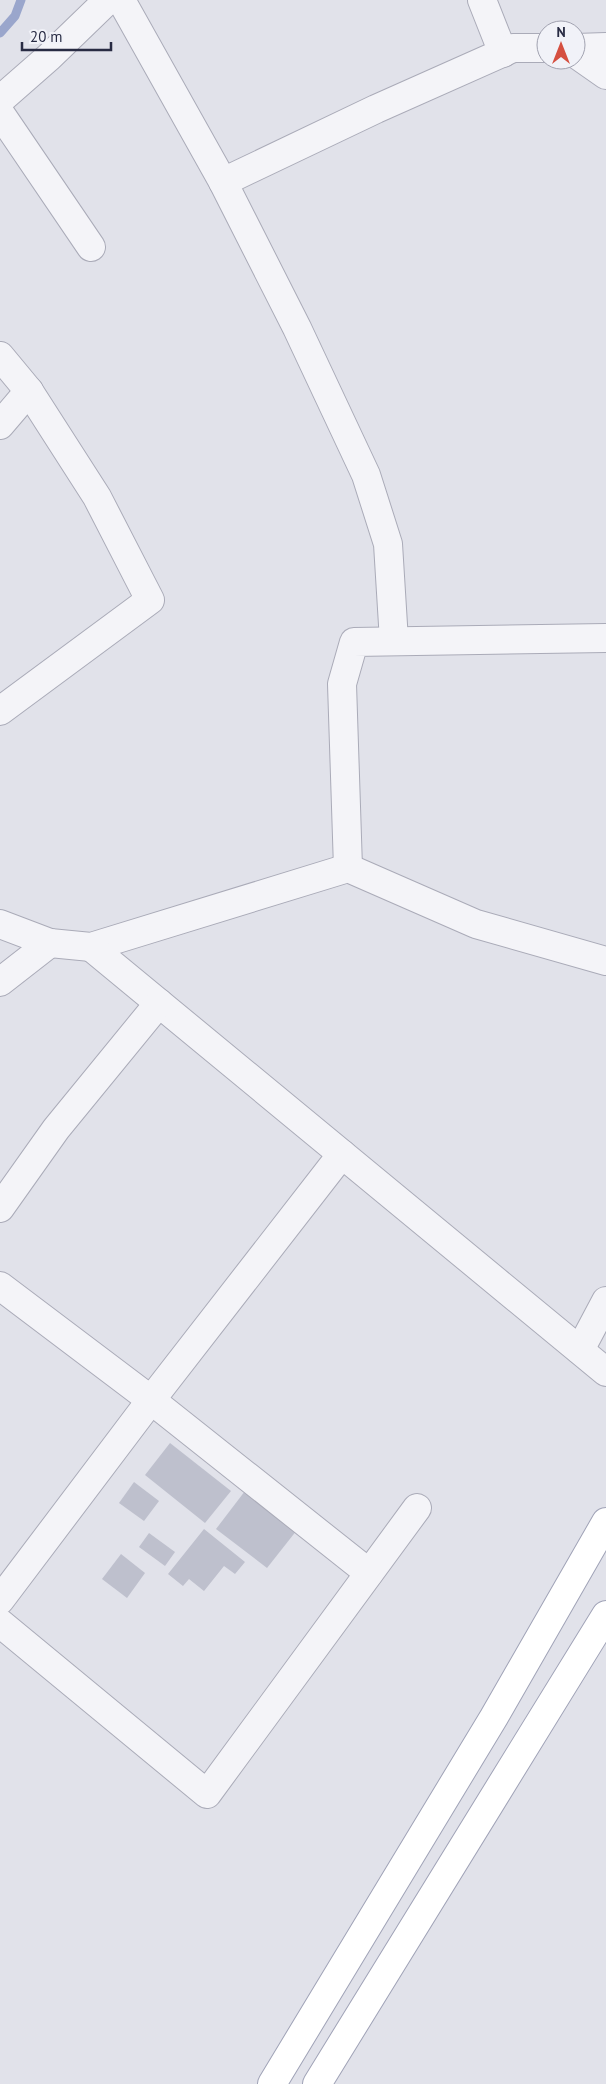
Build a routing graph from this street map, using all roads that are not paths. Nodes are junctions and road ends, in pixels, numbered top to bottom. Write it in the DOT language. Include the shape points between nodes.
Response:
graph roads {
  1 [pos="108,0"];
  2 [pos="121,0"];
  3 [pos="482,0"];
  4 [pos="606,47"];
  5 [pos="536,48"];
  6 [pos="586,48"];
  7 [pos="503,53"];
  8 [pos="586,61"];
  9 [pos="606,75"];
  10 [pos="0,100"];
  11 [pos="0,113"];
  12 [pos="222,182"];
  13 [pos="91,247"];
  14 [pos="0,356"];
  15 [pos="29,391"];
  16 [pos="0,425"];
  17 [pos="606,638"];
  18 [pos="394,641"];
  19 [pos="0,710"];
  20 [pos="348,868"];
  21 [pos="0,924"];
  22 [pos="50,943"];
  23 [pos="91,947"];
  24 [pos="606,961"];
  25 [pos="0,982"];
  26 [pos="159,1003"];
  27 [pos="342,1154"];
  28 [pos="0,1208"];
  29 [pos="0,1286"];
  30 [pos="606,1301"];
  31 [pos="580,1350"];
  32 [pos="606,1372"];
  33 [pos="151,1400"];
  34 [pos="416,1508"];
  35 [pos="606,1522"];
  36 [pos="369,1573"];
  37 [pos="0,1600"];
  38 [pos="606,1615"];
  39 [pos="0,1623"];
  40 [pos="272,2084"];
  41 [pos="317,2084"];
  1 -- 10 [label="street"];
  2 -- 12 [label="street"];
  3 -- 7 [label="street"];
  4 -- 6 [label="street"];
  5 -- 7 [label="street" via="513,48"];
  7 -- 12 [label="street"];
  8 -- 9 [label="street"];
  11 -- 13 [label="street"];
  12 -- 18 [label="street" via="297,328 366,475 388,544"];
  14 -- 15 [label="street"];
  15 -- 16 [label="street"];
  15 -- 19 [label="street" via="97,496 150,600"];
  17 -- 18 [label="street"];
  18 -- 20 [label="street" via="354,642 342,684"];
  20 -- 23 [label="street"];
  20 -- 24 [label="street" via="476,924"];
  21 -- 22 [label="street"];
  22 -- 23 [label="street"];
  22 -- 25 [label="street"];
  23 -- 26 [label="street"];
  26 -- 27 [label="street"];
  26 -- 28 [label="street" via="56,1129"];
  27 -- 31 [label="street"];
  27 -- 33 [label="street"];
  29 -- 33 [label="street"];
  30 -- 31 [label="street"];
  31 -- 32 [label="street"];
  33 -- 36 [label="street"];
  33 -- 37 [label="street"];
  34 -- 36 [label="street"];
  35 -- 40 [label="main road" via="494,1718"];
  36 -- 39 [label="street" via="207,1794"];
  38 -- 41 [label="main road"];
}
